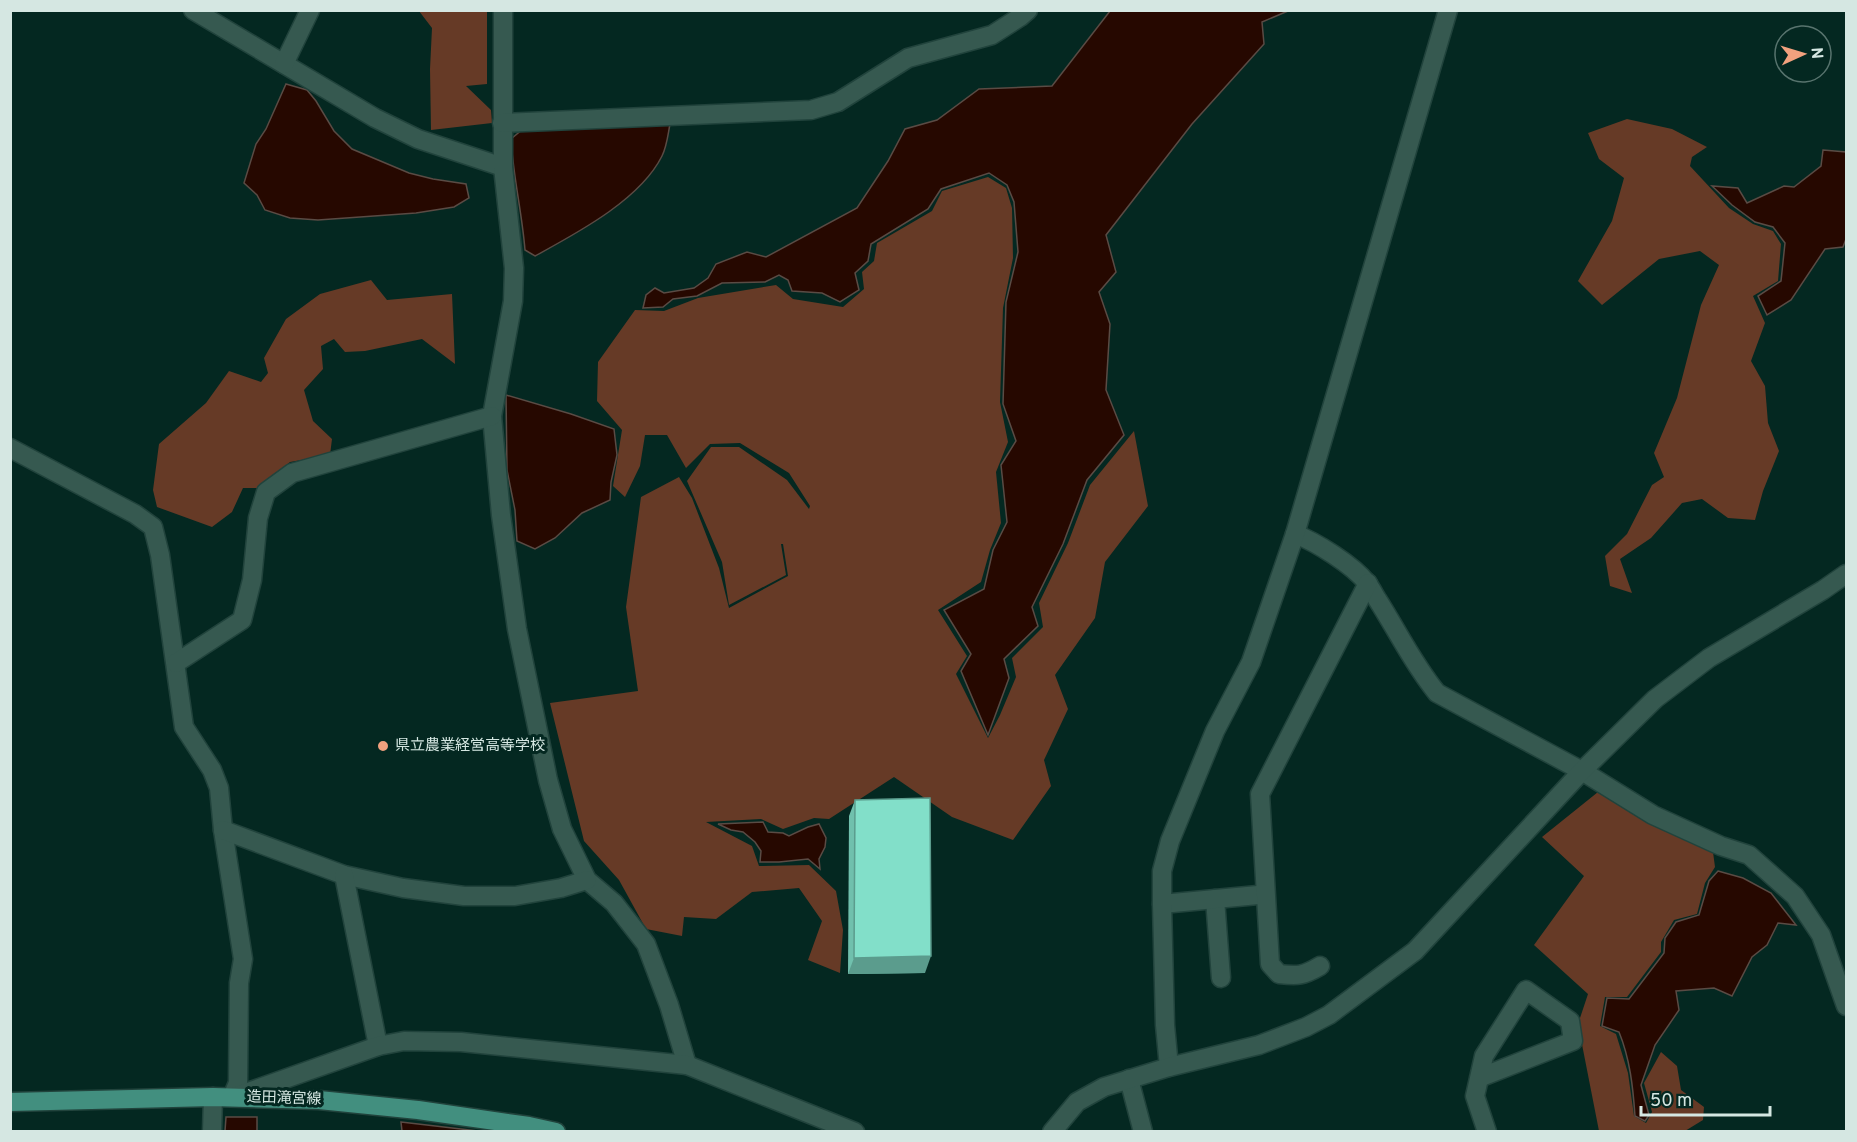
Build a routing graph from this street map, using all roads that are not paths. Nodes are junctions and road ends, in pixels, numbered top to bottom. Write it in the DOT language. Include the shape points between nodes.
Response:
graph roads {
  1 [pos="193,10"];
  2 [pos="310,10"];
  3 [pos="503,10"];
  4 [pos="1028,10"];
  5 [pos="1448,10"];
  6 [pos="284,64"];
  7 [pos="502,123"];
  8 [pos="503,167"];
  9 [pos="492,416"];
  10 [pos="10,448"];
  11 [pos="1295,534"];
  12 [pos="1846,574"];
  13 [pos="1368,583"];
  14 [pos="176,663"];
  15 [pos="1582,771"];
  16 [pos="223,830"];
  17 [pos="344,875"];
  18 [pos="587,880"];
  19 [pos="1258,895"];
  20 [pos="1215,899"];
  21 [pos="1162,904"];
  22 [pos="1320,966"];
  23 [pos="1221,978"];
  24 [pos="1846,1006"];
  25 [pos="378,1046"];
  26 [pos="687,1065"];
  27 [pos="1169,1067"];
  28 [pos="1479,1078"];
  29 [pos="1129,1079"];
  30 [pos="213,1097"];
  31 [pos="232,1097"];
  32 [pos="10,1102"];
  33 [pos="212,1131"];
  34 [pos="556,1131"];
  35 [pos="855,1131"];
  36 [pos="1052,1131"];
  37 [pos="1143,1131"];
  38 [pos="1487,1131"];
  1 -- 6 [label="street"];
  2 -- 6 [label="street"];
  3 -- 7 [label="street"];
  4 -- 7 [label="street" via="992,35 908,58 838,102 811,110"];
  5 -- 11 [label="street"];
  6 -- 8 [label="street" via="418,139"];
  7 -- 8 [label="street"];
  8 -- 9 [label="street" via="514,268"];
  9 -- 14 [label="street" via="292,473 266,492 258,518 252,580 242,620"];
  9 -- 18 [label="street" via="517,629 548,780 562,829"];
  10 -- 14 [label="street" via="153,527"];
  11 -- 13 [label="street" via="1311,540"];
  11 -- 21 [label="street" via="1251,662 1215,731 1170,841 1162,871"];
  12 -- 15 [label="street" via="1709,658 1655,699"];
  13 -- 15 [label="street" via="1421,675 1437,693"];
  13 -- 22 [label="street" via="1260,794 1270,964 1279,974 1289,975 1305,975"];
  14 -- 16 [label="street" via="184,727 219,788"];
  15 -- 24 [label="street" via="1653,814 1749,855 1777,878 1795,896 1821,935"];
  15 -- 27 [label="street" via="1415,951 1329,1015 1259,1045"];
  16 -- 17 [label="street"];
  16 -- 31 [label="street" via="243,959 239,983 238,1083"];
  17 -- 18 [label="street" via="464,896 515,896"];
  17 -- 25 [label="street"];
  18 -- 26 [label="street" via="614,903 646,944"];
  19 -- 20 [label="street"];
  20 -- 21 [label="street"];
  20 -- 23 [label="street"];
  21 -- 27 [label="street"];
  25 -- 26 [label="street" via="404,1041 461,1042"];
  25 -- 31 [label="street"];
  26 -- 35 [label="street"];
  27 -- 29 [label="street"];
  28 -- 28 [label="street" via="1484,1056 1526,990 1570,1021 1573,1041"];
  28 -- 38 [label="street" via="1474,1096"];
  29 -- 36 [label="street" via="1077,1102"];
  29 -- 37 [label="street"];
  30 -- 31 [label="main road, 造田滝宮線"];
  30 -- 32 [label="main road, 造田滝宮線"];
  30 -- 33 [label="street"];
  31 -- 34 [label="main road, 造田滝宮線" via="319,1100 418,1110"];
}
